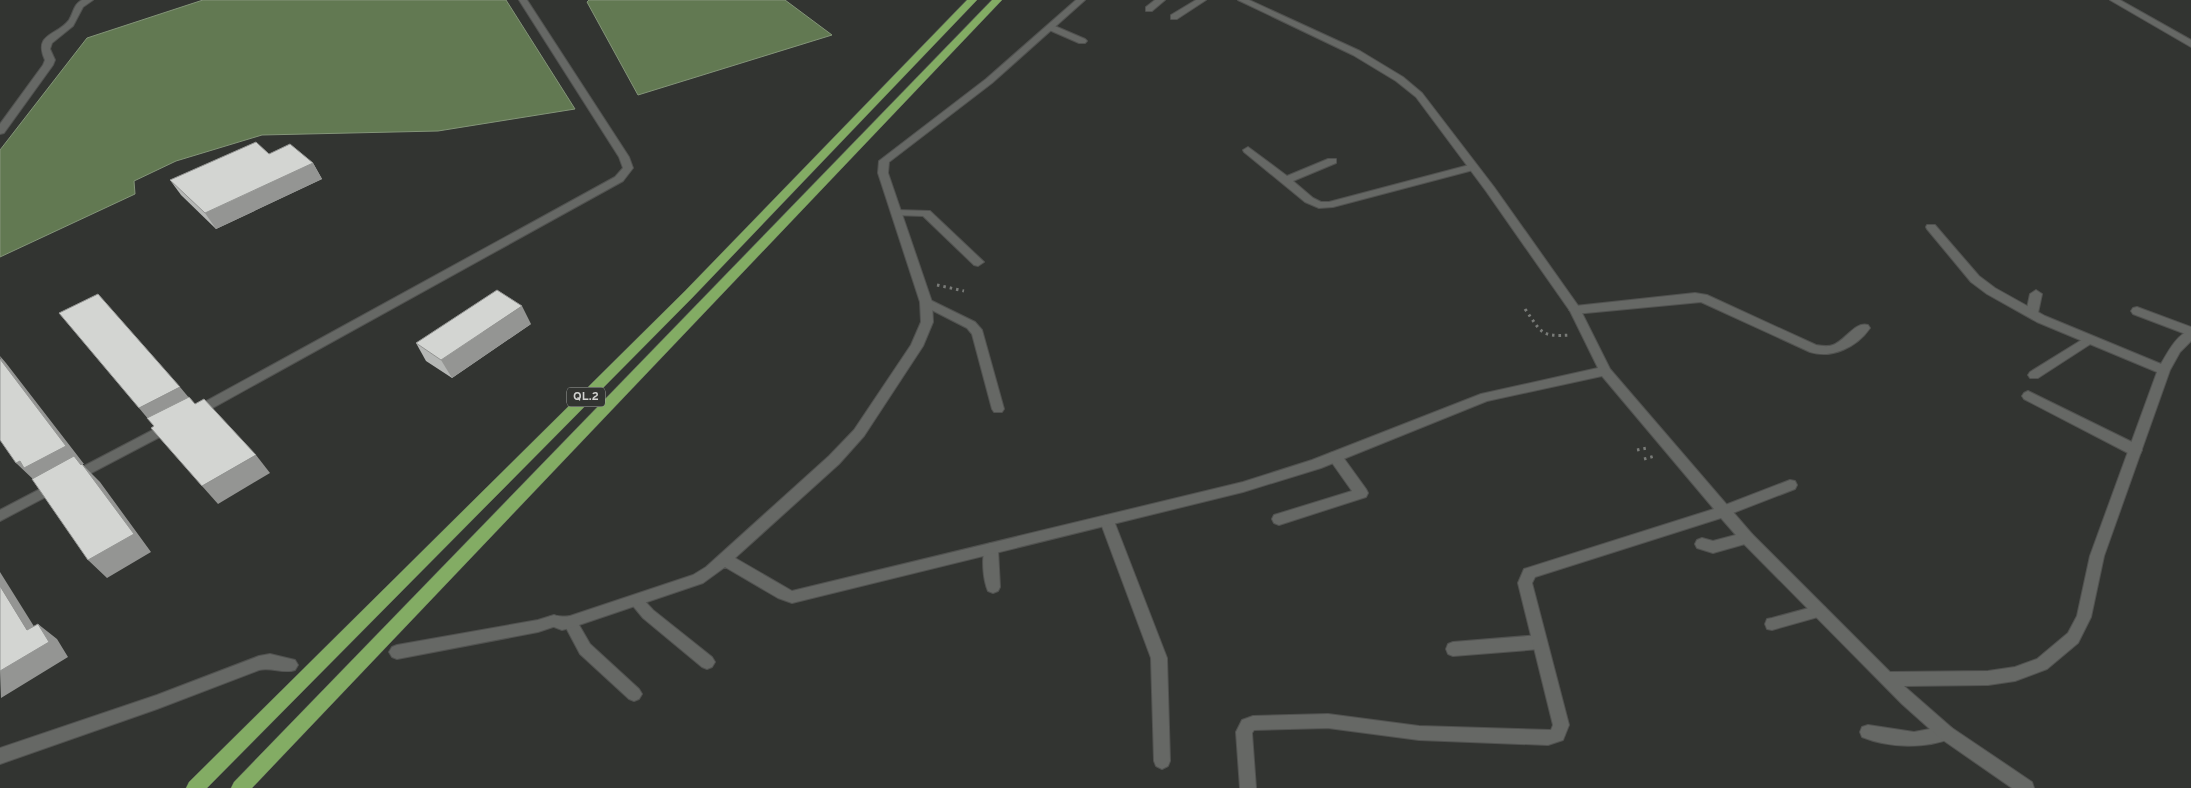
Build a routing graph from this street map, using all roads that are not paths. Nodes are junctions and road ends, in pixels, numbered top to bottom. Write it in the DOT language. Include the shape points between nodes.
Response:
graph roads {
  1 [pos="89,0"];
  2 [pos="523,0"];
  3 [pos="972,0"];
  4 [pos="997,0"];
  5 [pos="1081,0"];
  6 [pos="1161,0"];
  7 [pos="1202,0"];
  8 [pos="1242,0"];
  9 [pos="2114,0"];
  10 [pos="1149,9"];
  11 [pos="1174,18"];
  12 [pos="1050,27"];
  13 [pos="1082,41"];
  14 [pos="2191,44"];
  15 [pos="0,131"];
  16 [pos="1248,150"];
  17 [pos="1332,160"];
  18 [pos="1473,167"];
  19 [pos="1285,181"];
  20 [pos="896,214"];
  21 [pos="1931,227"];
  22 [pos="978,262"];
  23 [pos="2036,294"];
  24 [pos="926,302"];
  25 [pos="1575,310"];
  26 [pos="2137,311"];
  27 [pos="2032,313"];
  28 [pos="1864,328"];
  29 [pos="2191,333"];
  30 [pos="2088,340"];
  31 [pos="2164,370"];
  32 [pos="1605,371"];
  33 [pos="2034,375"];
  34 [pos="2028,396"];
  35 [pos="998,409"];
  36 [pos="2135,450"];
  37 [pos="1335,457"];
  38 [pos="1790,485"];
  39 [pos="1725,511"];
  40 [pos="0,516"];
  41 [pos="1279,518"];
  42 [pos="1107,521"];
  43 [pos="1747,538"];
  44 [pos="1702,544"];
  45 [pos="992,549"];
  46 [pos="724,559"];
  47 [pos="993,587"];
  48 [pos="636,601"];
  49 [pos="1820,611"];
  50 [pos="570,622"];
  51 [pos="1772,624"];
  52 [pos="1540,642"];
  53 [pos="1453,649"];
  54 [pos="397,652"];
  55 [pos="707,662"];
  56 [pos="290,665"];
  57 [pos="1888,679"];
  58 [pos="634,694"];
  59 [pos="1868,732"];
  60 [pos="1946,733"];
  61 [pos="0,756"];
  62 [pos="1162,761"];
  63 [pos="195,788"];
  64 [pos="240,788"];
  65 [pos="1248,788"];
  66 [pos="2026,788"];
  1 -- 15 [label="street" via="77,7 72,22 47,43 48,65"];
  2 -- 40 [label="street" via="624,157 628,168 619,179"];
  3 -- 63 [label="highway, QL.2" via="689,294"];
  4 -- 64 [label="highway, QL.2"];
  5 -- 12 [label="street"];
  6 -- 10 [label="street"];
  7 -- 11 [label="street"];
  8 -- 18 [label="street" via="1344,46 1405,83 1420,95"];
  9 -- 14 [label="street"];
  12 -- 13 [label="street"];
  12 -- 20 [label="street" via="989,81 884,161 883,173"];
  16 -- 19 [label="street"];
  17 -- 19 [label="street"];
  18 -- 19 [label="street" via="1329,205 1309,200"];
  18 -- 25 [label="street"];
  20 -- 22 [label="street" via="926,213"];
  20 -- 24 [label="street"];
  21 -- 27 [label="street" via="1975,279 1990,291"];
  23 -- 27 [label="street"];
  24 -- 35 [label="street" via="971,325 978,333"];
  24 -- 46 [label="street" via="928,322 917,346 859,433 834,460"];
  25 -- 28 [label="street" via="1703,298 1824,351 1838,349"];
  25 -- 32 [label="street"];
  26 -- 29 [label="street"];
  27 -- 30 [label="street"];
  29 -- 31 [label="street"];
  30 -- 31 [label="street"];
  30 -- 33 [label="street"];
  31 -- 36 [label="street"];
  32 -- 37 [label="street" via="1485,397"];
  32 -- 39 [label="street"];
  34 -- 36 [label="street"];
  36 -- 57 [label="street" via="2097,556 2084,617 2073,638 2042,664 2015,674 1988,678"];
  37 -- 41 [label="street" via="1361,493"];
  37 -- 42 [label="street" via="1243,488"];
  38 -- 39 [label="street"];
  39 -- 43 [label="street"];
  39 -- 52 [label="street" via="1529,573 1525,583"];
  42 -- 45 [label="street"];
  42 -- 62 [label="street" via="1159,658"];
  43 -- 44 [label="street" via="1714,547"];
  43 -- 49 [label="street"];
  45 -- 46 [label="street" via="792,598"];
  45 -- 47 [label="street"];
  46 -- 48 [label="street" via="698,579"];
  48 -- 50 [label="street"];
  48 -- 55 [label="street"];
  49 -- 51 [label="street"];
  49 -- 57 [label="street"];
  50 -- 54 [label="street" via="554,622"];
  50 -- 58 [label="street" via="585,649"];
  52 -- 53 [label="street"];
  52 -- 65 [label="street" via="1561,725 1557,735 1548,738 1419,733 1328,722 1253,723 1244,732"];
  56 -- 61 [label="street" via="270,661 259,663"];
  57 -- 60 [label="street"];
  59 -- 60 [label="street" via="1914,739"];
  60 -- 66 [label="street"];
}
